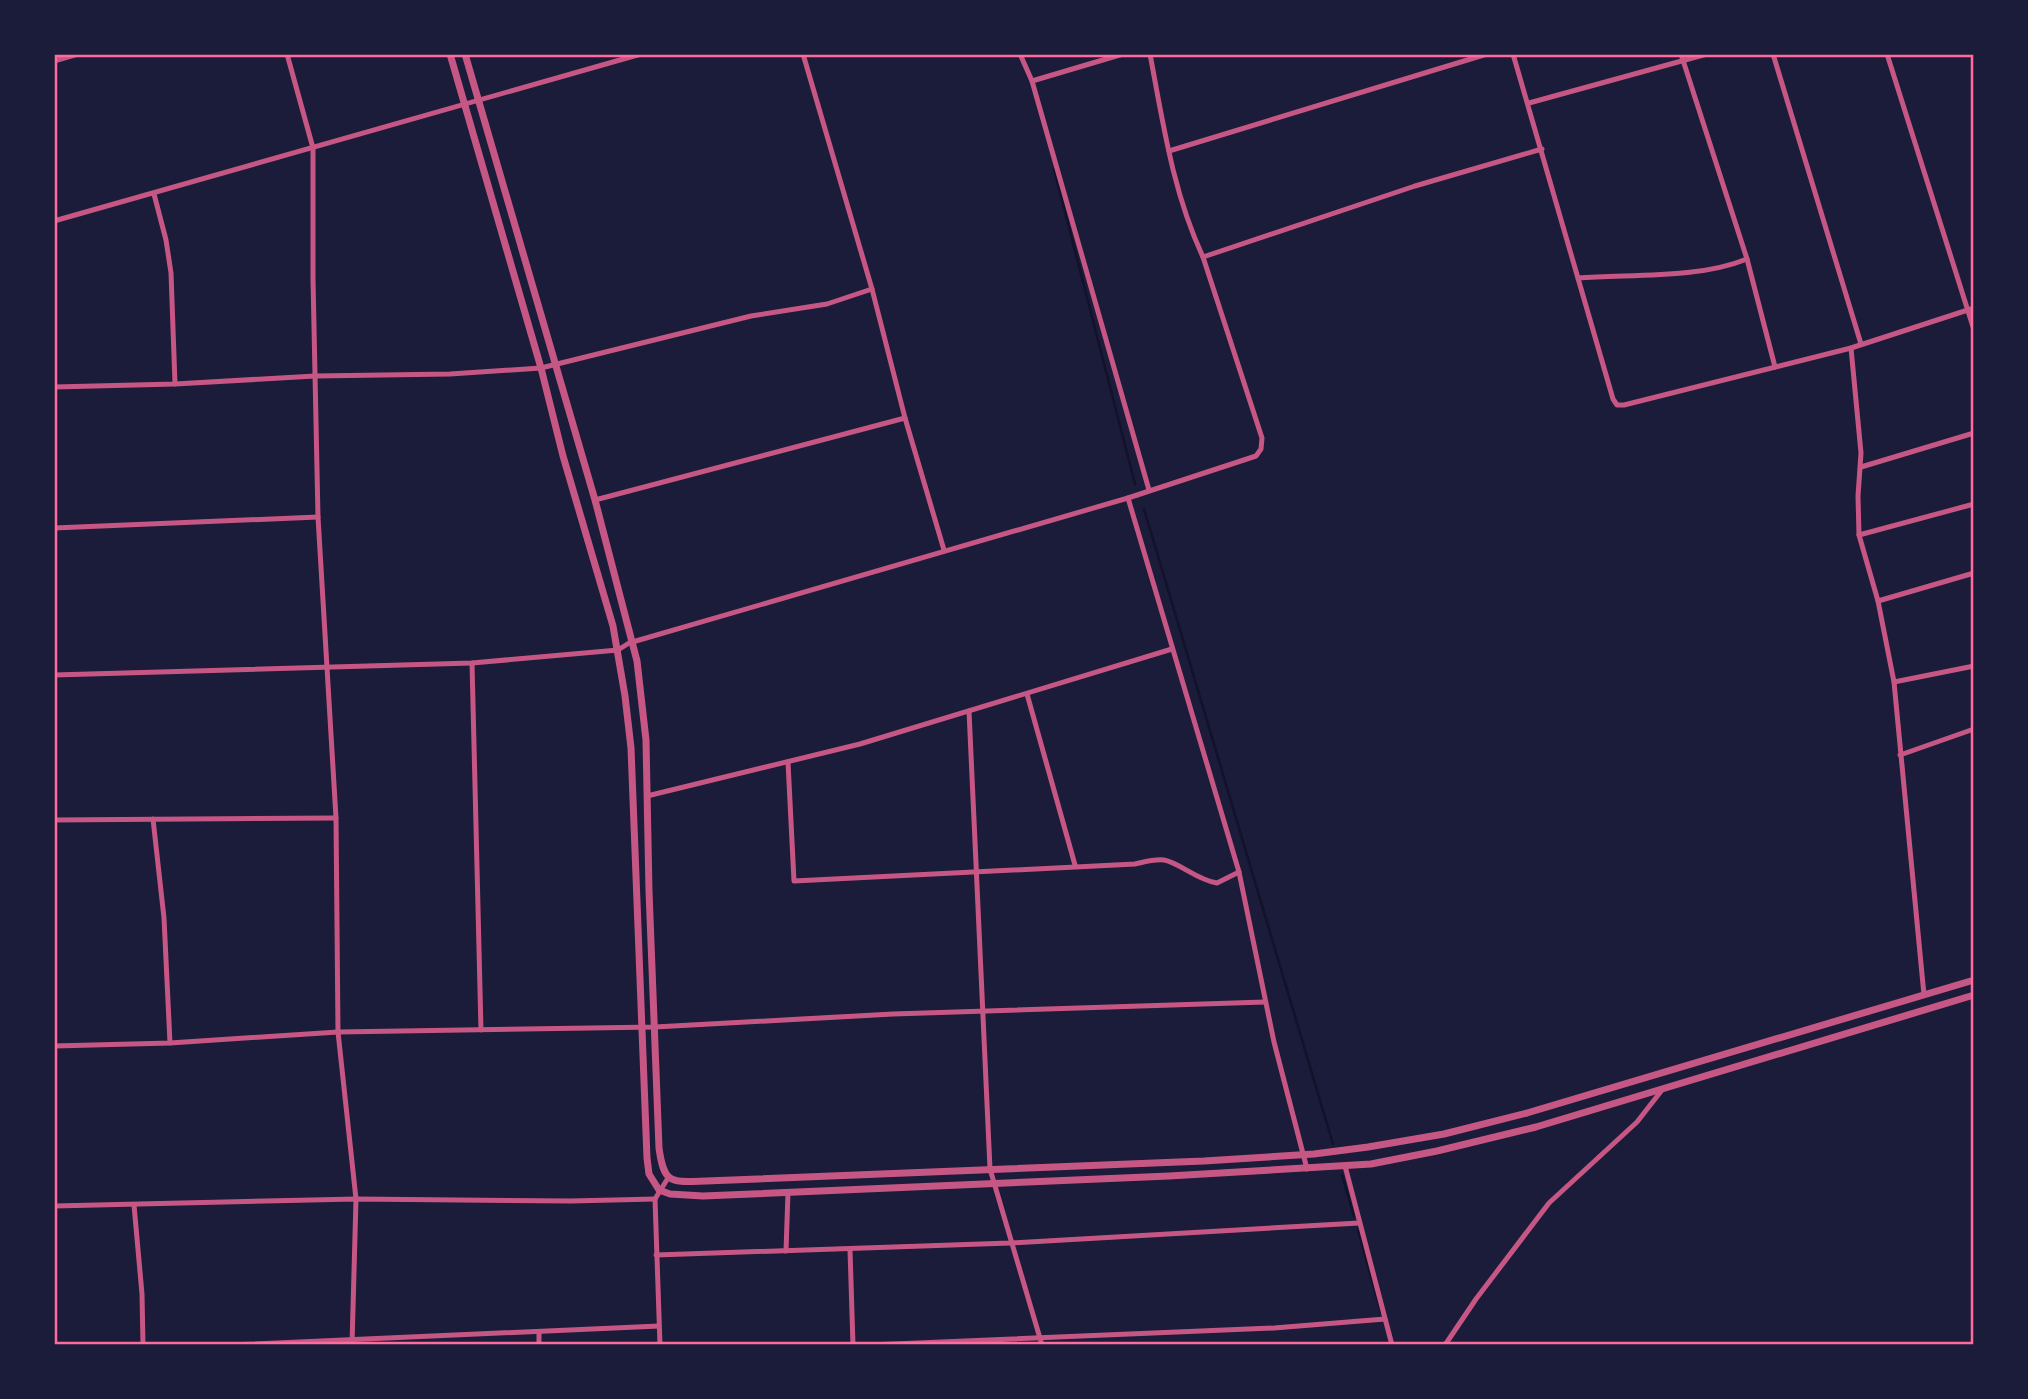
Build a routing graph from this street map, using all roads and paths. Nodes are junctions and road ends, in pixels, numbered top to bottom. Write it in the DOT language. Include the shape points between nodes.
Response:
graph roads {
  1 [pos="78,54"];
  2 [pos="287,54"];
  3 [pos="450,54"];
  4 [pos="465,54"];
  5 [pos="641,54"];
  6 [pos="803,54"];
  7 [pos="1020,54"];
  8 [pos="1124,54"];
  9 [pos="1150,54"];
  10 [pos="1488,54"];
  11 [pos="1513,54"];
  12 [pos="1707,54"];
  13 [pos="1773,54"];
  14 [pos="1887,54"];
  15 [pos="1682,58"];
  16 [pos="54,61"];
  17 [pos="1032,81"];
  18 [pos="477,99"];
  19 [pos="1529,103"];
  20 [pos="464,104"];
  21 [pos="313,148"];
  22 [pos="1542,149"];
  23 [pos="1168,151"];
  24 [pos="154,194"];
  25 [pos="54,222"];
  26 [pos="1203,257"];
  27 [pos="1747,259"];
  28 [pos="1578,278"];
  29 [pos="872,289"];
  30 [pos="1971,309"];
  31 [pos="1974,330"];
  32 [pos="1861,344"];
  33 [pos="1851,348"];
  34 [pos="554,365"];
  35 [pos="1774,367"];
  36 [pos="541,368"];
  37 [pos="315,376"];
  38 [pos="175,384"];
  39 [pos="54,387"];
  40 [pos="905,418"];
  41 [pos="1974,433"];
  42 [pos="1861,467"];
  43 [pos="1149,490"];
  44 [pos="1128,498"];
  45 [pos="595,500"];
  46 [pos="1974,504"];
  47 [pos="318,517"];
  48 [pos="54,528"];
  49 [pos="1859,535"];
  50 [pos="944,550"];
  51 [pos="1974,573"];
  52 [pos="1878,601"];
  53 [pos="633,642"];
  54 [pos="1172,649"];
  55 [pos="618,650"];
  56 [pos="472,663"];
  57 [pos="1974,667"];
  58 [pos="327,669"];
  59 [pos="54,675"];
  60 [pos="1894,682"];
  61 [pos="1027,694"];
  62 [pos="969,712"];
  63 [pos="1974,729"];
  64 [pos="1899,755"];
  65 [pos="788,762"];
  66 [pos="647,796"];
  67 [pos="336,818"];
  68 [pos="153,819"];
  69 [pos="54,820"];
  70 [pos="1075,865"];
  71 [pos="978,871"];
  72 [pos="1239,872"];
  73 [pos="1974,980"];
  74 [pos="1924,995"];
  75 [pos="1974,995"];
  76 [pos="1265,1002"];
  77 [pos="982,1012"];
  78 [pos="643,1027"];
  79 [pos="655,1027"];
  80 [pos="481,1030"];
  81 [pos="338,1032"];
  82 [pos="170,1043"];
  83 [pos="54,1046"];
  84 [pos="1662,1089"];
  85 [pos="1304,1155"];
  86 [pos="1345,1166"];
  87 [pos="990,1169"];
  88 [pos="1307,1169"];
  89 [pos="668,1178"];
  90 [pos="993,1183"];
  91 [pos="659,1190"];
  92 [pos="788,1192"];
  93 [pos="356,1199"];
  94 [pos="655,1199"];
  95 [pos="134,1205"];
  96 [pos="54,1206"];
  97 [pos="1359,1223"];
  98 [pos="1010,1243"];
  99 [pos="850,1250"];
  100 [pos="786,1251"];
  101 [pos="656,1255"];
  102 [pos="1385,1319"];
  103 [pos="659,1326"];
  104 [pos="539,1332"];
  105 [pos="440,1336"];
  106 [pos="1039,1337"];
  107 [pos="352,1342"];
  108 [pos="143,1345"];
  109 [pos="231,1345"];
  110 [pos="441,1345"];
  111 [pos="539,1345"];
  112 [pos="660,1345"];
  113 [pos="853,1345"];
  114 [pos="870,1345"];
  115 [pos="1042,1345"];
  116 [pos="1392,1345"];
  117 [pos="1445,1345"];
  1 -- 16 [label="street"];
  2 -- 21 [label="street"];
  3 -- 20 [label="street"];
  4 -- 18 [label="street"];
  5 -- 18 [label="street"];
  6 -- 29 [label="street"];
  7 -- 17 [label="street"];
  8 -- 17 [label="street"];
  9 -- 23 [label="street"];
  10 -- 23 [label="street"];
  11 -- 19 [label="street"];
  12 -- 15 [label="street"];
  13 -- 32 [label="street"];
  14 -- 30 [label="street"];
  15 -- 19 [label="street"];
  15 -- 27 [label="street"];
  17 -- 43 [label="street"];
  18 -- 20 [label="street"];
  18 -- 34 [label="street"];
  19 -- 22 [label="street"];
  20 -- 21 [label="street"];
  20 -- 36 [label="street"];
  21 -- 24 [label="street"];
  21 -- 37 [label="street"];
  22 -- 26 [label="street"];
  22 -- 28 [label="street"];
  23 -- 26 [label="street"];
  24 -- 25 [label="street"];
  24 -- 38 [label="street" via="171,273"];
  26 -- 43 [label="street" via="1262,438 1261,449 1256,456"];
  27 -- 28 [label="street" via="1697,271"];
  27 -- 35 [label="street"];
  28 -- 35 [label="street" via="1618,405"];
  29 -- 34 [label="street" via="827,304 751,316"];
  29 -- 40 [label="street"];
  30 -- 31 [label="street"];
  30 -- 32 [label="street"];
  32 -- 33 [label="street"];
  33 -- 35 [label="street"];
  33 -- 42 [label="street"];
  34 -- 36 [label="street"];
  34 -- 45 [label="street"];
  36 -- 37 [label="street"];
  36 -- 55 [label="street"];
  37 -- 38 [label="street"];
  37 -- 47 [label="street"];
  38 -- 39 [label="street"];
  40 -- 45 [label="street"];
  40 -- 50 [label="street"];
  41 -- 42 [label="street"];
  42 -- 49 [label="street"];
  43 -- 44 [label="street"];
  44 -- 50 [label="street"];
  44 -- 54 [label="street"];
  45 -- 53 [label="street"];
  46 -- 49 [label="street"];
  47 -- 48 [label="street"];
  47 -- 58 [label="street"];
  49 -- 52 [label="street"];
  50 -- 53 [label="street"];
  51 -- 52 [label="street"];
  52 -- 60 [label="street"];
  53 -- 55 [label="street"];
  53 -- 66 [label="street"];
  54 -- 61 [label="street"];
  54 -- 72 [label="street"];
  55 -- 56 [label="street"];
  55 -- 78 [label="street" via="631,748"];
  56 -- 58 [label="street"];
  56 -- 80 [label="street"];
  57 -- 60 [label="street"];
  58 -- 59 [label="street"];
  58 -- 67 [label="street"];
  60 -- 64 [label="street"];
  61 -- 62 [label="street"];
  61 -- 70 [label="street"];
  62 -- 65 [label="street"];
  62 -- 71 [label="street"];
  63 -- 64 [label="street"];
  64 -- 74 [label="street"];
  65 -- 66 [label="street"];
  65 -- 71 [label="street" via="794,881"];
  66 -- 79 [label="street"];
  67 -- 68 [label="street"];
  67 -- 81 [label="street"];
  68 -- 69 [label="street"];
  68 -- 82 [label="street"];
  70 -- 71 [label="street"];
  70 -- 72 [label="street" via="1166,860 1217,883"];
  71 -- 77 [label="street"];
  72 -- 76 [label="street"];
  73 -- 74 [label="street"];
  74 -- 85 [label="street" via="1527,1113 1444,1134"];
  75 -- 84 [label="street"];
  76 -- 77 [label="street"];
  76 -- 85 [label="street"];
  77 -- 79 [label="street"];
  77 -- 87 [label="street"];
  78 -- 79 [label="street"];
  78 -- 80 [label="street"];
  78 -- 91 [label="street" via="646,1158"];
  79 -- 89 [label="street" via="659,1148"];
  80 -- 81 [label="street"];
  81 -- 82 [label="street"];
  81 -- 93 [label="street"];
  82 -- 83 [label="street"];
  84 -- 86 [label="street" via="1536,1127 1437,1151"];
  84 -- 117 [label="street" via="1637,1122 1549,1203"];
  85 -- 87 [label="street"];
  85 -- 88 [label="street"];
  86 -- 88 [label="street"];
  86 -- 97 [label="street"];
  87 -- 89 [label="street" via="706,1181"];
  87 -- 90 [label="street"];
  88 -- 90 [label="street"];
  89 -- 91 [label="street"];
  90 -- 92 [label="street"];
  90 -- 98 [label="street"];
  91 -- 92 [label="street" via="703,1196"];
  91 -- 94 [label="street"];
  92 -- 100 [label="street"];
  93 -- 94 [label="street"];
  93 -- 95 [label="street"];
  93 -- 107 [label="street"];
  94 -- 101 [label="street"];
  95 -- 96 [label="street"];
  95 -- 108 [label="street"];
  97 -- 98 [label="street"];
  97 -- 102 [label="street"];
  98 -- 99 [label="street"];
  98 -- 106 [label="street"];
  99 -- 100 [label="street"];
  99 -- 113 [label="street"];
  100 -- 101 [label="street"];
  101 -- 103 [label="street"];
  102 -- 106 [label="street"];
  102 -- 116 [label="street"];
  103 -- 104 [label="street"];
  103 -- 112 [label="street"];
  104 -- 105 [label="street"];
  104 -- 111 [label="street"];
  105 -- 107 [label="street"];
  105 -- 110 [label="street"];
  106 -- 114 [label="street"];
  106 -- 115 [label="street"];
  107 -- 109 [label="street"];
}
